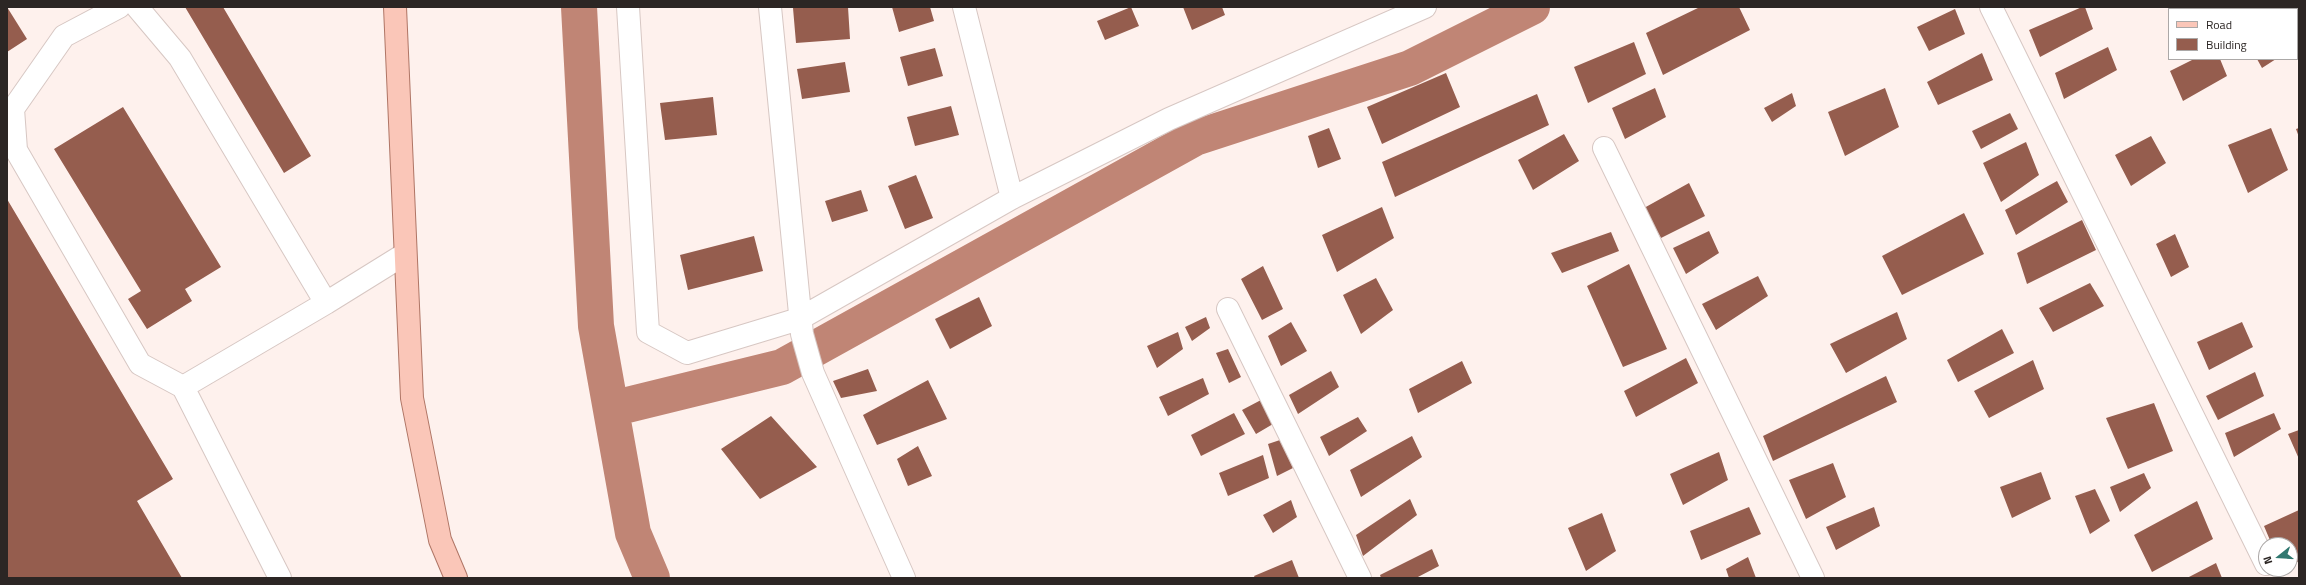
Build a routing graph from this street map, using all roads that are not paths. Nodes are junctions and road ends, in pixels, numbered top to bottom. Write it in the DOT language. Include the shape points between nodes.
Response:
graph roads {
  1 [pos="119,7"];
  2 [pos="137,7"];
  3 [pos="395,7"];
  4 [pos="628,7"];
  5 [pos="770,7"];
  6 [pos="964,7"];
  7 [pos="1991,7"];
  8 [pos="1414,9"];
  9 [pos="1604,148"];
  10 [pos="1012,198"];
  11 [pos="405,254"];
  12 [pos="326,303"];
  13 [pos="1228,309"];
  14 [pos="800,326"];
  15 [pos="183,387"];
  16 [pos="2258,548"];
  17 [pos="280,578"];
  18 [pos="456,578"];
  19 [pos="904,578"];
  20 [pos="1360,578"];
  21 [pos="1813,578"];
  1 -- 15 [label="street" via="64,36 13,109 16,150 140,364"];
  2 -- 12 [label="street" via="180,58"];
  3 -- 11 [label="main road"];
  4 -- 14 [label="street" via="648,332 686,353"];
  5 -- 14 [label="street"];
  6 -- 10 [label="street"];
  7 -- 16 [label="street"];
  8 -- 10 [label="street" via="1169,119"];
  9 -- 21 [label="street"];
  10 -- 14 [label="street"];
  11 -- 12 [label="street"];
  11 -- 18 [label="main road" via="412,398 440,540"];
  12 -- 15 [label="street"];
  13 -- 20 [label="street"];
  14 -- 19 [label="street" via="812,372"];
  15 -- 17 [label="street"];
}
